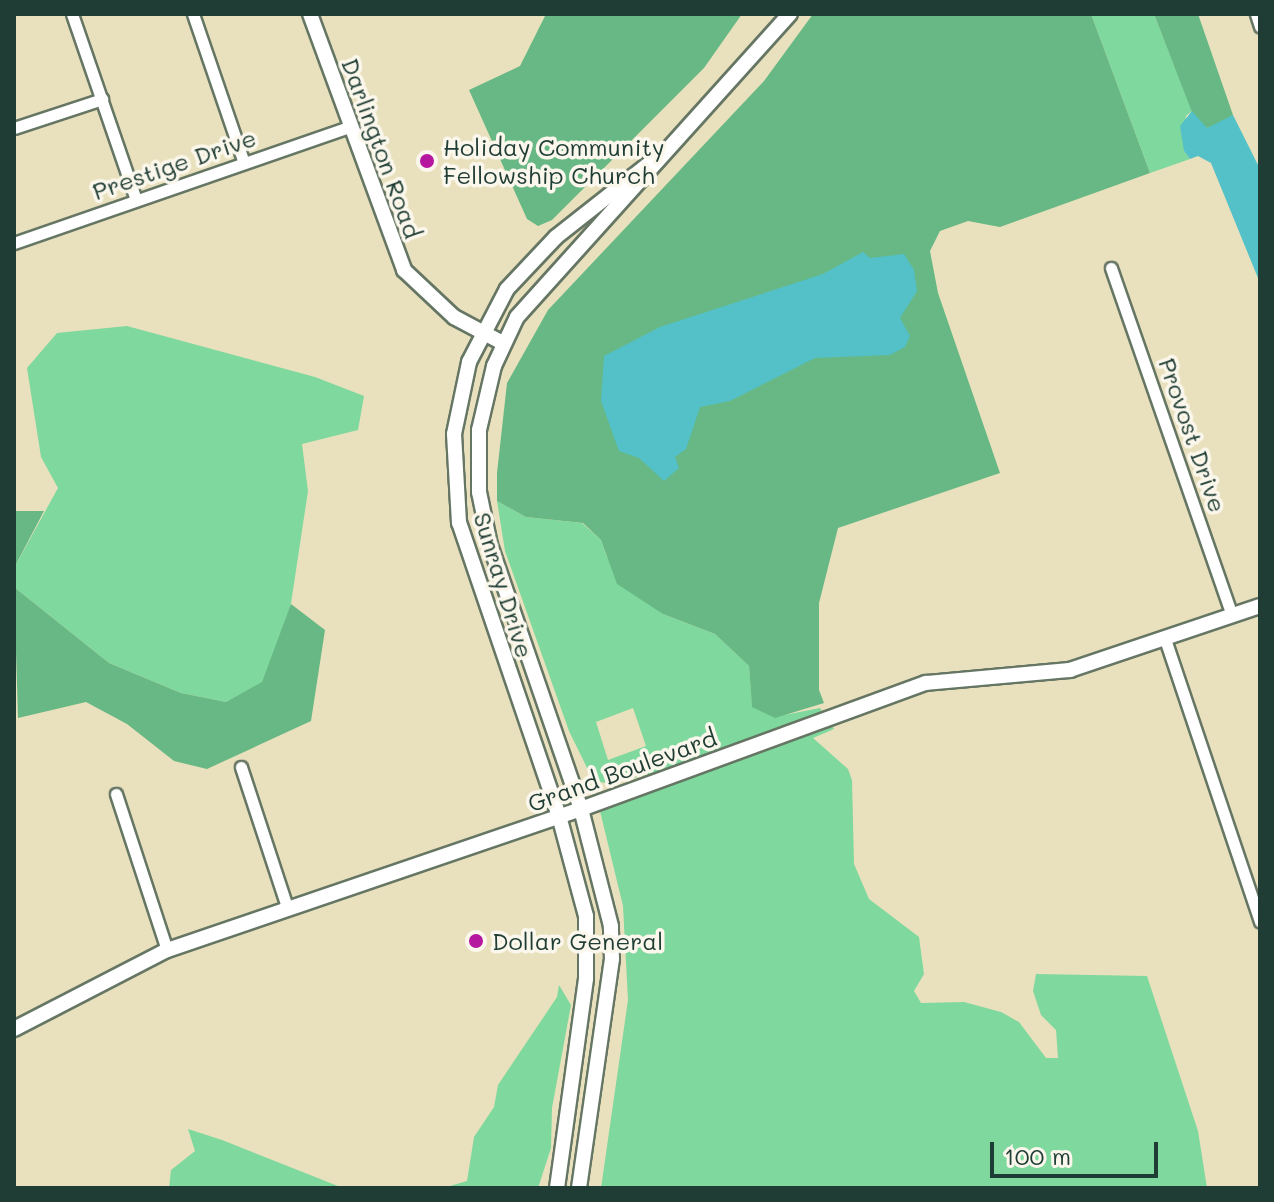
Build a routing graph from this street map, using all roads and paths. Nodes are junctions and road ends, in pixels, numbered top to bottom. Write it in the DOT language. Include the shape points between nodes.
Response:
graph roads {
  1 [pos="72,14"];
  2 [pos="193,14"];
  3 [pos="310,14"];
  4 [pos="790,14"];
  5 [pos="1256,14"];
  6 [pos="1260,26"];
  7 [pos="102,99"];
  8 [pos="349,127"];
  9 [pos="14,128"];
  10 [pos="664,154"];
  11 [pos="244,163"];
  12 [pos="136,200"];
  13 [pos="14,243"];
  14 [pos="1111,268"];
  15 [pos="482,333"];
  16 [pos="503,343"];
  17 [pos="1260,606"];
  18 [pos="1232,616"];
  19 [pos="1165,639"];
  20 [pos="241,767"];
  21 [pos="116,794"];
  22 [pos="581,809"];
  23 [pos="559,816"];
  24 [pos="287,907"];
  25 [pos="1260,921"];
  26 [pos="167,950"];
  27 [pos="14,1029"];
  28 [pos="557,1188"];
  29 [pos="579,1188"];
  1 -- 7 [label="street"];
  2 -- 11 [label="street"];
  3 -- 8 [label="street, Darlington Road"];
  4 -- 10 [label="street, Sunray Drive"];
  5 -- 6 [label="street"];
  7 -- 9 [label="street"];
  7 -- 12 [label="street"];
  8 -- 11 [label="street, Prestige Drive"];
  8 -- 15 [label="street, Darlington Road" via="404,270 427,296"];
  10 -- 15 [label="street, Sunray Drive" via="535,256 497,304"];
  10 -- 16 [label="street, Sunray Drive" via="571,252 517,317"];
  11 -- 12 [label="street, Prestige Drive"];
  12 -- 13 [label="street, Prestige Drive"];
  14 -- 18 [label="street, Provost Drive"];
  15 -- 16 [label="street, Darlington Road"];
  15 -- 23 [label="street, Sunray Drive" via="457,404 453,476 459,523"];
  16 -- 22 [label="street, Sunray Drive" via="479,430 479,492 490,545"];
  17 -- 18 [label="street, Grand Boulevard"];
  18 -- 19 [label="street, Grand Boulevard"];
  19 -- 22 [label="street, Grand Boulevard" via="1047,675 968,675 926,683"];
  19 -- 25 [label="street"];
  20 -- 24 [label="street"];
  21 -- 26 [label="street"];
  22 -- 23 [label="street, Grand Boulevard"];
  22 -- 29 [label="street, Sunray Drive" via="602,880 612,959"];
  23 -- 24 [label="street, Grand Boulevard"];
  23 -- 28 [label="street, Sunray Drive" via="586,916 588,952"];
  24 -- 26 [label="street, Grand Boulevard"];
  26 -- 27 [label="street, Grand Boulevard"];
}
